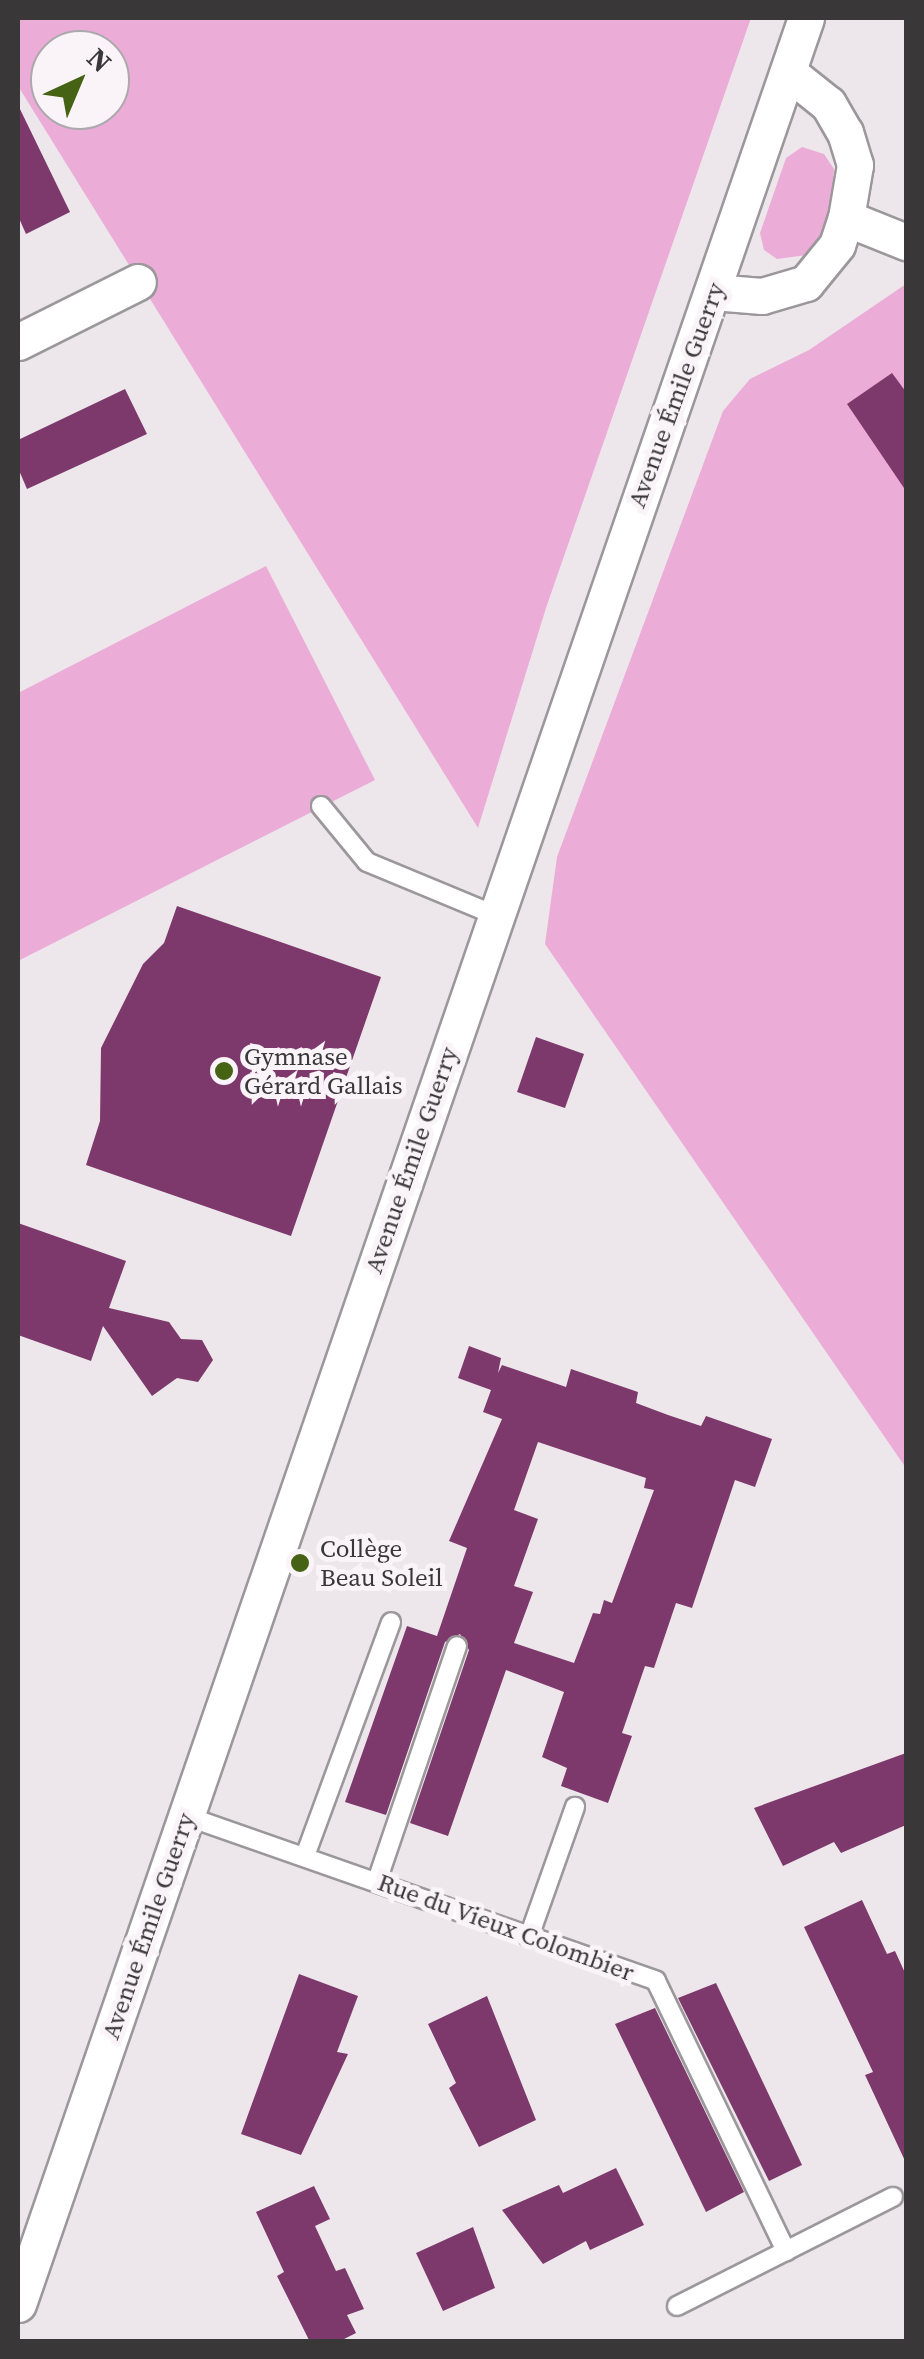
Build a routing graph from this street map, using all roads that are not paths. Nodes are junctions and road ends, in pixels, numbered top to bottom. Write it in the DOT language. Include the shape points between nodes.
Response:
graph roads {
  1 [pos="806,18"];
  2 [pos="788,72"];
  3 [pos="846,218"];
  4 [pos="906,242"];
  5 [pos="138,282"];
  6 [pos="713,292"];
  7 [pos="18,342"];
  8 [pos="321,806"];
  9 [pos="495,915"];
  10 [pos="391,1622"];
  11 [pos="457,1646"];
  12 [pos="575,1807"];
  13 [pos="186,1816"];
  14 [pos="305,1856"];
  15 [pos="377,1880"];
  16 [pos="530,1934"];
  17 [pos="893,2197"];
  18 [pos="786,2251"];
  19 [pos="18,2304"];
  20 [pos="676,2306"];
  1 -- 2 [label="street, Avenue Émile Guerry"];
  2 -- 3 [label="street" via="828,104 845,134 855,165"];
  2 -- 6 [label="street, Avenue Émile Guerry"];
  3 -- 4 [label="street"];
  3 -- 6 [label="street" via="837,246 806,284 762,296"];
  5 -- 7 [label="street"];
  6 -- 9 [label="street, Avenue Émile Guerry"];
  8 -- 9 [label="lane" via="367,862"];
  9 -- 13 [label="street, Avenue Émile Guerry"];
  10 -- 14 [label="lane"];
  11 -- 15 [label="lane"];
  12 -- 16 [label="lane"];
  13 -- 14 [label="lane, Rue du Vieux Colombier"];
  13 -- 19 [label="street, Avenue Émile Guerry"];
  14 -- 15 [label="lane, Rue du Vieux Colombier"];
  15 -- 16 [label="lane, Rue du Vieux Colombier"];
  16 -- 18 [label="lane, Rue du Vieux Colombier" via="656,1980"];
  17 -- 18 [label="lane"];
  18 -- 20 [label="lane"];
}
